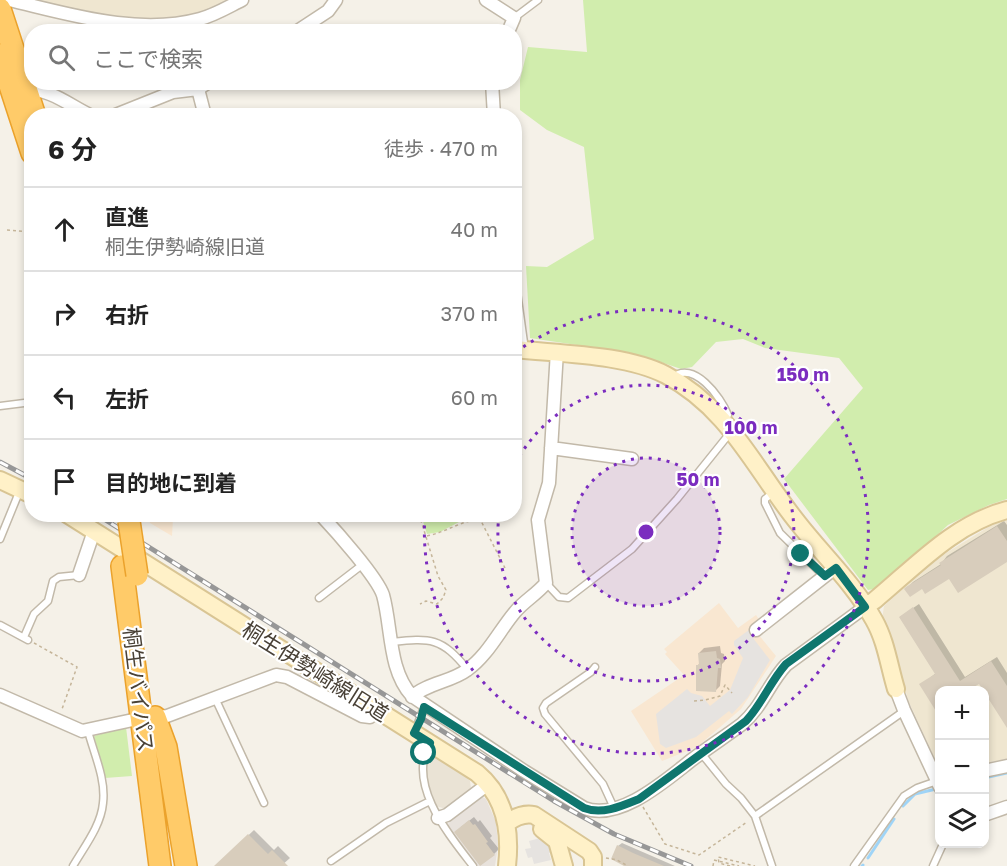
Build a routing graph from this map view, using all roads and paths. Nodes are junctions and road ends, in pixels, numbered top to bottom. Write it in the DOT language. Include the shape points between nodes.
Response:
graph roads {
  1 [pos="9,0"];
  2 [pos="242,0"];
  3 [pos="336,0"];
  4 [pos="486,0"];
  5 [pos="538,0"];
  6 [pos="0,9"];
  7 [pos="514,18"];
  8 [pos="130,24"];
  9 [pos="158,24"];
  10 [pos="308,24"];
  11 [pos="511,24"];
  12 [pos="0,55"];
  13 [pos="24,79"];
  14 [pos="38,90"];
  15 [pos="38,90"];
  16 [pos="183,90"];
  17 [pos="204,90"];
  18 [pos="492,90"];
  19 [pos="28,91"];
  20 [pos="33,108"];
  21 [pos="76,108"];
  22 [pos="133,108"];
  23 [pos="205,108"];
  24 [pos="494,108"];
  25 [pos="24,128"];
  26 [pos="7,230"];
  27 [pos="24,231"];
  28 [pos="522,349"];
  29 [pos="557,351"];
  30 [pos="24,403"];
  31 [pos="0,406"];
  32 [pos="729,426"];
  33 [pos="551,448"];
  34 [pos="632,459"];
  35 [pos="0,480"];
  36 [pos="24,491"];
  37 [pos="24,496"];
  38 [pos="1007,510"];
  39 [pos="80,522"];
  40 [pos="125,522"];
  41 [pos="331,522"];
  42 [pos="422,522"];
  43 [pos="461,522"];
  44 [pos="482,522"];
  45 [pos="94,531"];
  46 [pos="426,536"];
  47 [pos="0,539"];
  48 [pos="362,565"];
  49 [pos="505,568"];
  50 [pos="830,572"];
  51 [pos="79,575"];
  52 [pos="546,583"];
  53 [pos="319,598"];
  54 [pos="420,603"];
  55 [pos="865,607"];
  56 [pos="0,625"];
  57 [pos="756,630"];
  58 [pos="26,638"];
  59 [pos="391,642"];
  60 [pos="596,667"];
  61 [pos="468,670"];
  62 [pos="896,689"];
  63 [pos="732,693"];
  64 [pos="0,695"];
  65 [pos="412,697"];
  66 [pos="214,698"];
  67 [pos="694,701"];
  68 [pos="424,707"];
  69 [pos="377,710"];
  70 [pos="904,710"];
  71 [pos="149,718"];
  72 [pos="57,721"];
  73 [pos="88,731"];
  74 [pos="414,733"];
  75 [pos="430,743"];
  76 [pos="701,753"];
  77 [pos="1007,766"];
  78 [pos="989,770"];
  79 [pos="935,775"];
  80 [pos="488,784"];
  81 [pos="935,784"];
  82 [pos="639,799"];
  83 [pos="430,801"];
  84 [pos="264,803"];
  85 [pos="1007,807"];
  86 [pos="614,808"];
  87 [pos="989,813"];
  88 [pos="755,816"];
  89 [pos="438,818"];
  90 [pos="507,823"];
  91 [pos="564,842"];
  92 [pos="941,848"];
  93 [pos="331,861"];
  94 [pos="599,862"];
  95 [pos="73,866"];
  96 [pos="146,866"];
  97 [pos="160,866"];
  98 [pos="173,866"];
  99 [pos="186,866"];
  100 [pos="473,866"];
  101 [pos="507,866"];
  102 [pos="564,866"];
  103 [pos="628,866"];
  104 [pos="713,866"];
  105 [pos="730,866"];
  106 [pos="739,866"];
  107 [pos="755,866"];
  108 [pos="772,866"];
  109 [pos="854,866"];
  110 [pos="933,866"];
  1 -- 8 [label="street"];
  2 -- 9 [label="street" via="192,21"];
  3 -- 10 [label="street"];
  4 -- 7 [label="street"];
  5 -- 7 [label="lane"];
  6 -- 13 [label="highway"];
  7 -- 11 [label="street"];
  12 -- 25 [label="highway"];
  14 -- 19 [label="street"];
  15 -- 21 [label="street"];
  16 -- 22 [label="street"];
  17 -- 23 [label="street"];
  18 -- 24 [label="street"];
  19 -- 20 [label="highway"];
  26 -- 27 [label="path"];
  28 -- 29 [label="street"];
  29 -- 32 [label="street" via="653,370 704,400"];
  29 -- 33 [label="street"];
  30 -- 31 [label="lane"];
  32 -- 50 [label="street"];
  32 -- 52 [label="lane" via="677,499 632,549 568,598 560,597"];
  33 -- 34 [label="street"];
  33 -- 52 [label="street" via="548,490 538,520"];
  35 -- 36 [label="street"];
  37 -- 47 [label="lane"];
  38 -- 55 [label="street" via="977,521 940,544"];
  39 -- 45 [label="street, 桐生伊勢崎線旧道"];
  40 -- 71 [label="highway, 桐生バイパス, bridge"];
  41 -- 48 [label="street"];
  42 -- 46 [label="path"];
  43 -- 46 [label="path"];
  44 -- 49 [label="path"];
  45 -- 51 [label="street"];
  45 -- 69 [label="street, 桐生伊勢崎線旧道"];
  46 -- 54 [label="path" via="446,593 437,604"];
  48 -- 53 [label="lane"];
  48 -- 59 [label="street" via="382,595"];
  50 -- 55 [label="street"];
  50 -- 57 [label="street"];
  51 -- 58 [label="lane" via="53,581 48,601 34,614"];
  52 -- 61 [label="street" via="517,610"];
  55 -- 62 [label="street" via="882,639"];
  55 -- 76 [label="street" via="786,664 751,716"];
  56 -- 58 [label="lane"];
  58 -- 72 [label="path" via="77,667"];
  59 -- 61 [label="lane" via="430,640 453,654"];
  59 -- 65 [label="street" via="399,673"];
  60 -- 86 [label="lane" via="543,708 603,784"];
  61 -- 65 [label="street"];
  62 -- 70 [label="street"];
  63 -- 67 [label="path" via="725,685 720,696"];
  64 -- 72 [label="street"];
  65 -- 68 [label="street"];
  66 -- 69 [label="street" via="281,675 363,716 370,717"];
  66 -- 71 [label="street" via="167,716"];
  66 -- 84 [label="lane"];
  68 -- 74 [label="lane"];
  68 -- 86 [label="street" via="584,808"];
  69 -- 74 [label="street, 桐生伊勢崎線旧道"];
  70 -- 79 [label="street"];
  70 -- 88 [label="lane"];
  71 -- 73 [label="street"];
  71 -- 96 [label="highway" via="138,744"];
  71 -- 97 [label="highway, 桐生バイパス"];
  71 -- 98 [label="highway, 桐生バイパス"];
  71 -- 99 [label="highway" via="166,747"];
  72 -- 73 [label="street"];
  73 -- 95 [label="lane" via="100,770 104,802 97,824"];
  74 -- 75 [label="street, 桐生伊勢崎線旧道"];
  75 -- 80 [label="street, 桐生伊勢崎線旧道" via="471,768"];
  75 -- 83 [label="lane" via="424,753"];
  76 -- 82 [label="street"];
  76 -- 88 [label="lane"];
  77 -- 78 [label="street"];
  80 -- 89 [label="street"];
  80 -- 90 [label="street, 桐生伊勢崎線旧道"];
  81 -- 109 [label="lane" via="904,796"];
  82 -- 86 [label="street"];
  82 -- 88 [label="path" via="665,844 699,855"];
  83 -- 89 [label="lane"];
  83 -- 93 [label="lane" via="386,823"];
  85 -- 87 [label="street"];
  88 -- 108 [label="lane"];
  89 -- 100 [label="lane"];
  90 -- 91 [label="street" via="531,814"];
  90 -- 101 [label="street, 桐生伊勢崎線旧道"];
  91 -- 94 [label="street" via="589,851"];
  91 -- 102 [label="street"];
  92 -- 110 [label="lane"];
  94 -- 103 [label="path" via="617,860"];
  104 -- 106 [label="path, bridge" via="714,860"];
  105 -- 107 [label="path, bridge" via="718,863 718,857"];
}
